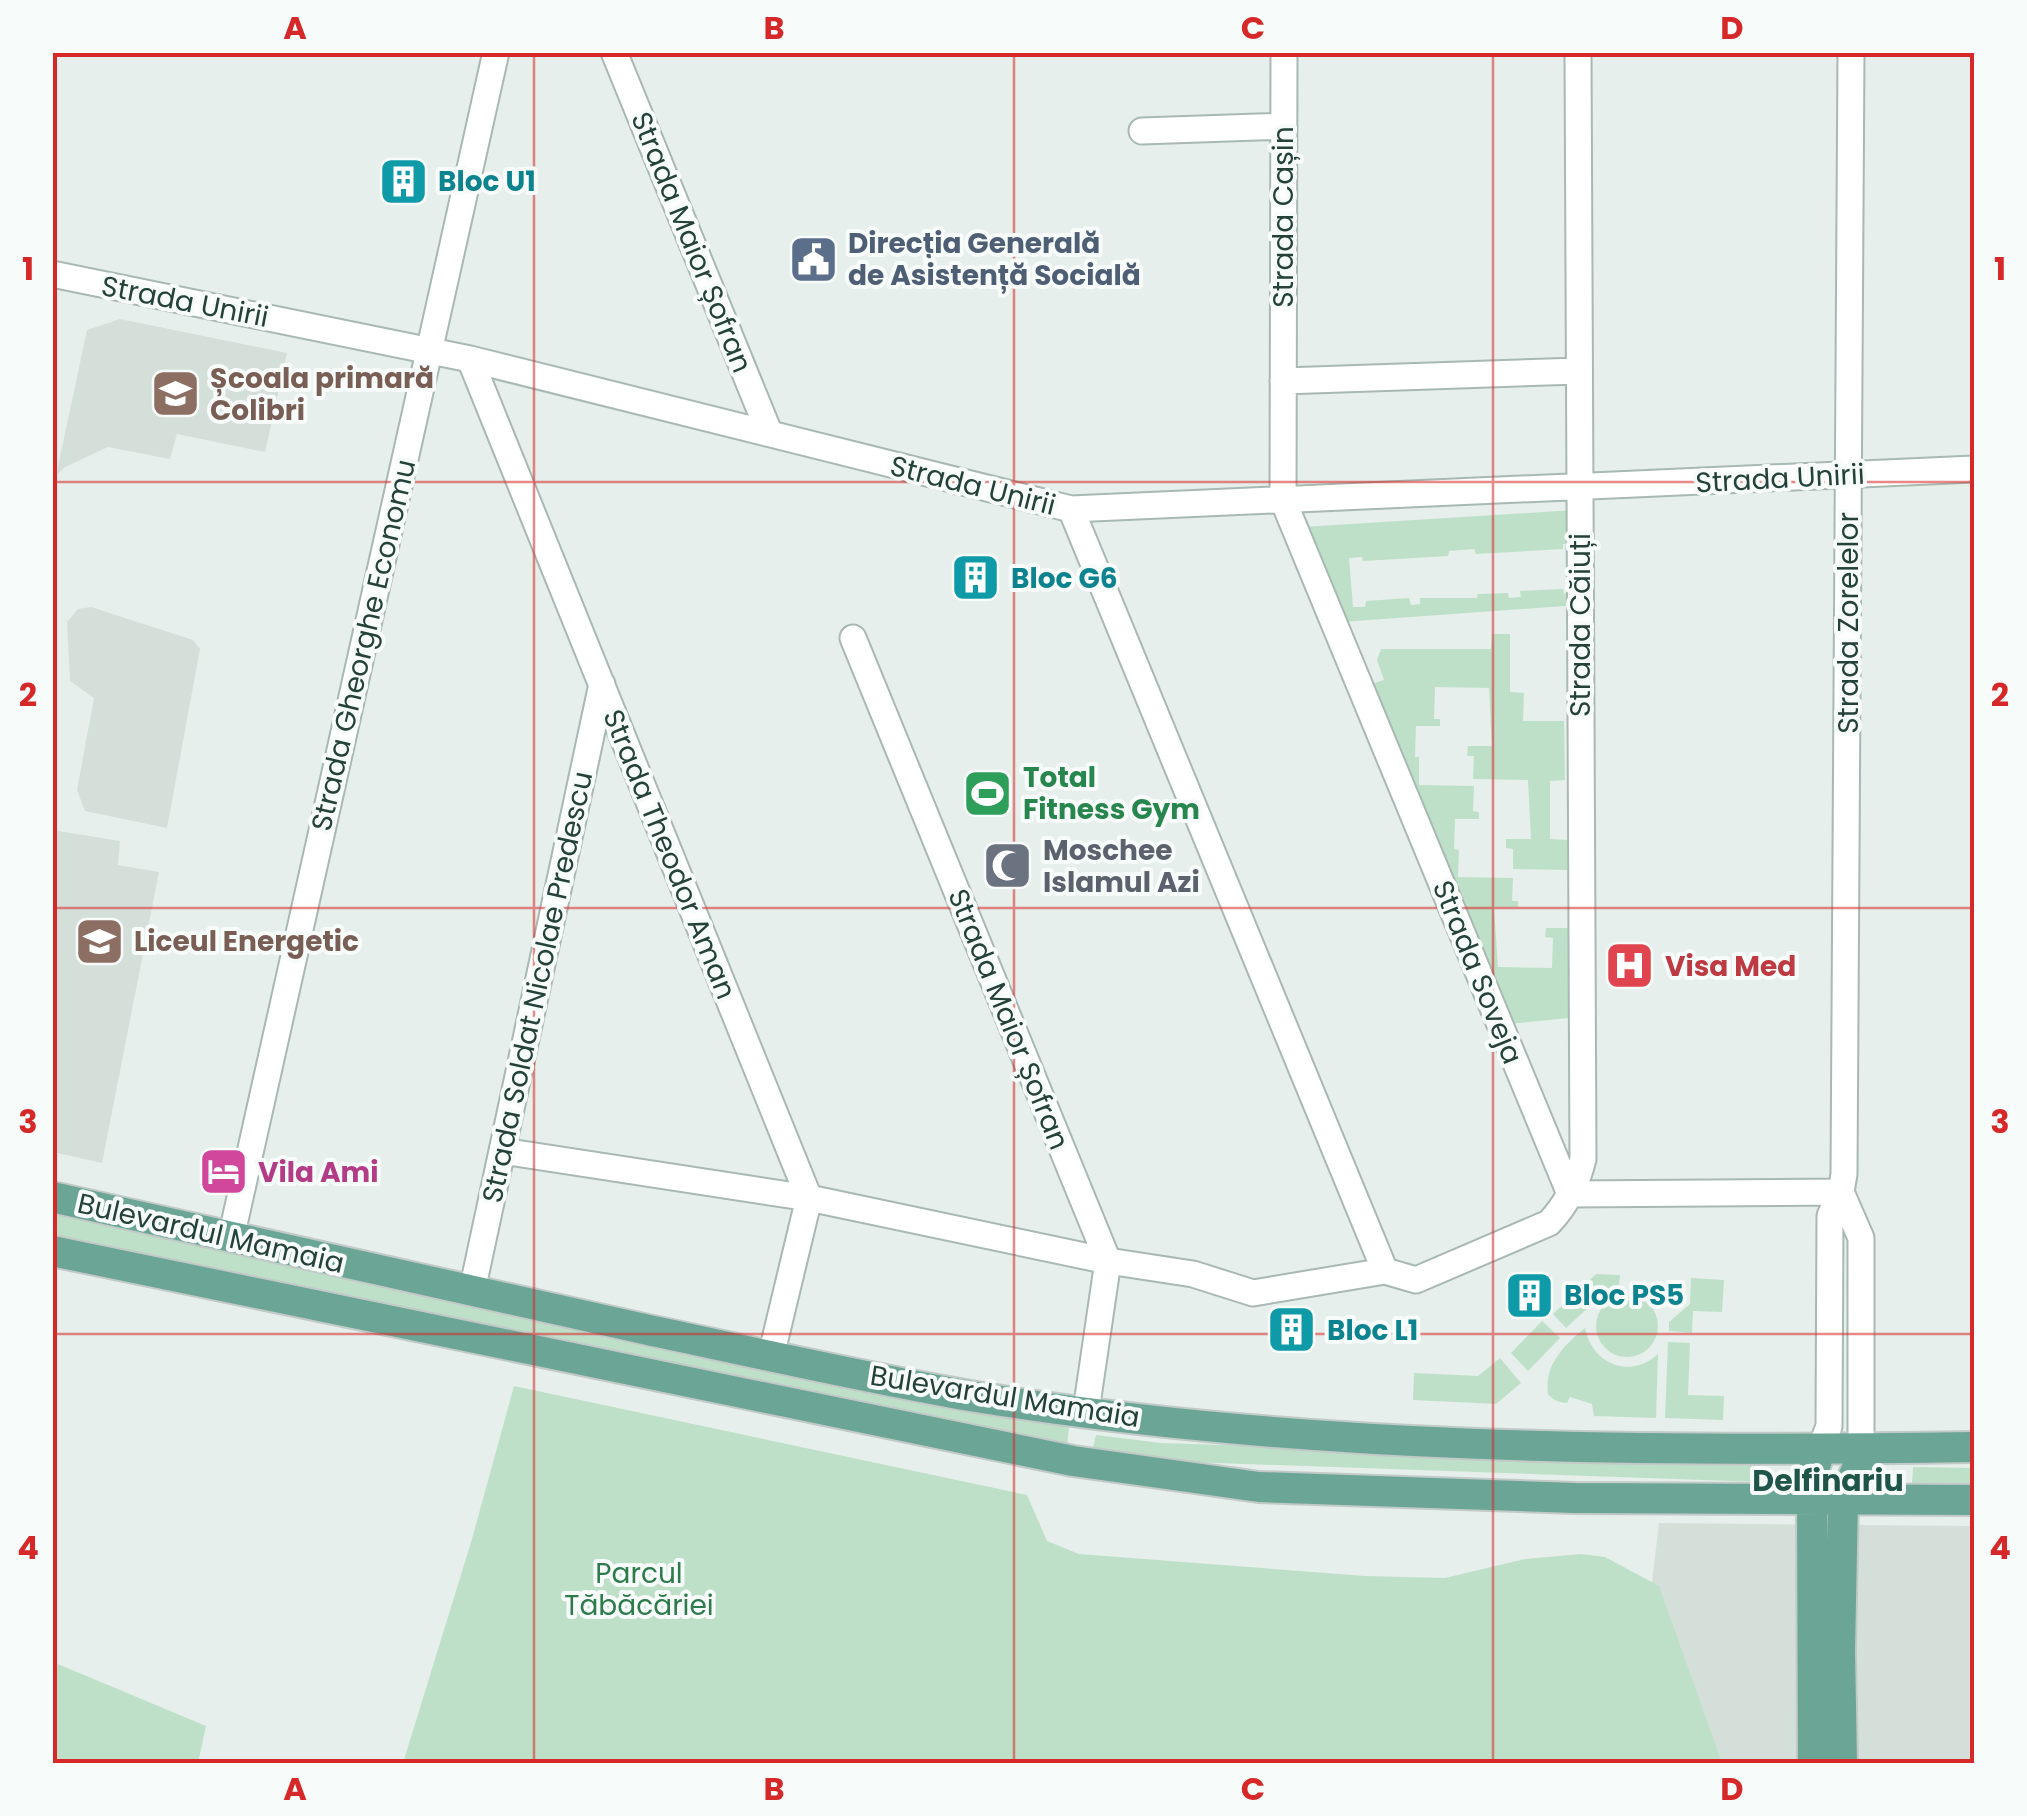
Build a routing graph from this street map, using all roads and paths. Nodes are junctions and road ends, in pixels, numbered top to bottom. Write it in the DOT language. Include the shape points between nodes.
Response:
graph roads {
  1 [pos="496,52"];
  2 [pos="614,52"];
  3 [pos="1284,52"];
  4 [pos="1578,52"];
  5 [pos="1851,52"];
  6 [pos="1284,126"];
  7 [pos="1142,132"];
  8 [pos="52,274"];
  9 [pos="430,350"];
  10 [pos="470,358"];
  11 [pos="1579,371"];
  12 [pos="1283,381"];
  13 [pos="769,432"];
  14 [pos="1974,468"];
  15 [pos="1849,475"];
  16 [pos="1580,487"];
  17 [pos="1283,500"];
  18 [pos="1071,510"];
  19 [pos="853,638"];
  20 [pos="602,684"];
  21 [pos="502,1151"];
  22 [pos="1840,1192"];
  23 [pos="1570,1194"];
  24 [pos="52,1197"];
  25 [pos="809,1198"];
  26 [pos="230,1238"];
  27 [pos="52,1251"];
  28 [pos="1108,1261"];
  29 [pos="1384,1270"];
  30 [pos="472,1291"];
  31 [pos="771,1356"];
  32 [pos="1086,1411"];
  33 [pos="1974,1447"];
  34 [pos="1861,1449"];
  35 [pos="1820,1450"];
  36 [pos="1827,1500"];
  37 [pos="1974,1500"];
  38 [pos="1813,1764"];
  39 [pos="1842,1764"];
  1 -- 9 [label="street, Strada Gheorghe Economu"];
  2 -- 13 [label="street, Strada Maior Șofran"];
  3 -- 6 [label="street, Strada Cașin"];
  4 -- 11 [label="street, Strada Căiuți"];
  5 -- 15 [label="street, Strada Zorelelor"];
  6 -- 7 [label="street"];
  6 -- 12 [label="street, Strada Cașin"];
  8 -- 9 [label="street, Strada Unirii"];
  9 -- 10 [label="street, Strada Unirii"];
  9 -- 26 [label="street, Strada Gheorghe Economu"];
  10 -- 13 [label="street, Strada Unirii"];
  10 -- 20 [label="street, Strada Theodor Aman"];
  11 -- 12 [label="street"];
  11 -- 16 [label="street, Strada Căiuți"];
  12 -- 17 [label="street, Strada Cașin"];
  13 -- 18 [label="street, Strada Unirii"];
  14 -- 15 [label="street, Strada Unirii"];
  15 -- 16 [label="street, Strada Unirii"];
  15 -- 22 [label="street, Strada Zorelelor"];
  16 -- 17 [label="street, Strada Unirii"];
  16 -- 23 [label="street, Strada Căiuți" via="1583,1159"];
  17 -- 18 [label="street, Strada Unirii"];
  17 -- 23 [label="street, Strada Soveja"];
  18 -- 29 [label="street"];
  19 -- 28 [label="street, Strada Maior Șofran"];
  20 -- 21 [label="street, Strada Soldat Nicolae Predescu"];
  20 -- 25 [label="street, Strada Theodor Aman"];
  21 -- 25 [label="street"];
  21 -- 30 [label="street, Strada Soldat Nicolae Predescu"];
  22 -- 23 [label="street"];
  22 -- 34 [label="street, Strada Zorelelor" via="1861,1238"];
  22 -- 35 [label="street, Strada Zorelelor" via="1830,1216 1828,1426"];
  23 -- 29 [label="street" via="1548,1223 1416,1280"];
  24 -- 26 [label="main road, Bulevardul Mamaia"];
  25 -- 28 [label="street"];
  25 -- 31 [label="street"];
  26 -- 30 [label="main road, Bulevardul Mamaia"];
  27 -- 36 [label="main road, Bulevardul Mamaia" via="1073,1461 1259,1487"];
  28 -- 29 [label="street" via="1193,1274 1253,1292"];
  28 -- 32 [label="street"];
  30 -- 31 [label="main road, Bulevardul Mamaia"];
  31 -- 32 [label="main road, Bulevardul Mamaia" via="970,1396"];
  32 -- 35 [label="main road, Bulevardul Mamaia" via="1265,1432"];
  33 -- 34 [label="main road, Bulevardul Mamaia"];
  34 -- 35 [label="main road, Bulevardul Mamaia"];
  34 -- 36 [label="main road" via="1860,1462"];
  35 -- 36 [label="main road" via="1812,1476"];
  36 -- 37 [label="main road, Bulevardul Mamaia"];
  36 -- 38 [label="main road"];
  36 -- 39 [label="main road"];
}
